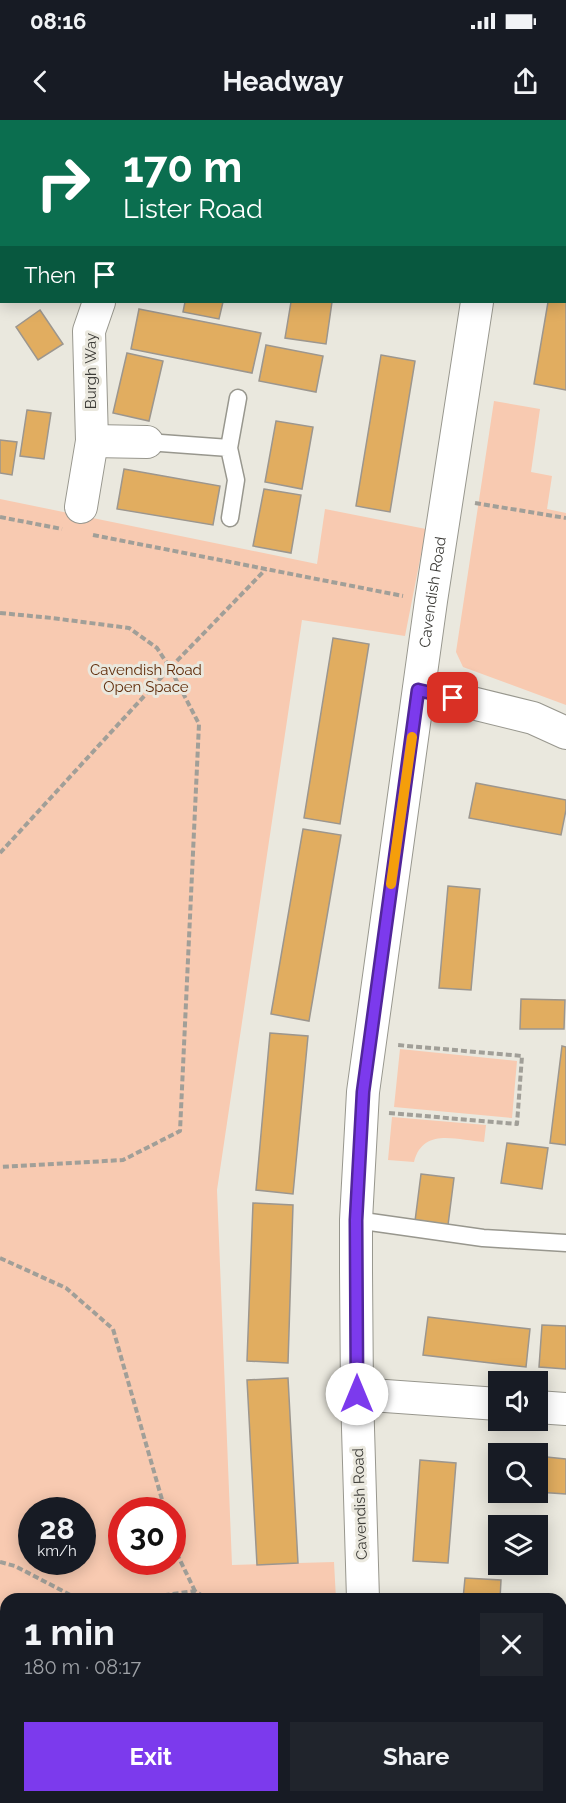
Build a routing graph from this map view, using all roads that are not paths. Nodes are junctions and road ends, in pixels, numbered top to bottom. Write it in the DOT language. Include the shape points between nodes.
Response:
graph roads {
  1 [pos="99,303"];
  2 [pos="477,303"];
  3 [pos="238,398"];
  4 [pos="92,441"];
  5 [pos="147,442"];
  6 [pos="229,448"];
  7 [pos="230,518"];
  8 [pos="81,524"];
  9 [pos="418,690"];
  10 [pos="566,733"];
  11 [pos="356,1220"];
  12 [pos="566,1243"];
  13 [pos="357,1394"];
  14 [pos="488,1403"];
  15 [pos="548,1408"];
  16 [pos="566,1409"];
  17 [pos="363,1593"];
  1 -- 4 [label="street, Burgh Way" via="89,331"];
  2 -- 9 [label="street, Cavendish Road"];
  3 -- 6 [label="lane"];
  4 -- 5 [label="street"];
  4 -- 8 [label="street, Burgh Way"];
  5 -- 6 [label="lane"];
  6 -- 7 [label="lane" via="236,480"];
  9 -- 10 [label="street" via="533,718"];
  9 -- 11 [label="street, Cavendish Road" via="363,1092"];
  11 -- 12 [label="lane" via="483,1238"];
  11 -- 13 [label="street, Cavendish Road"];
  13 -- 14 [label="street"];
  13 -- 17 [label="street, Cavendish Road"];
  15 -- 16 [label="street"];
}
